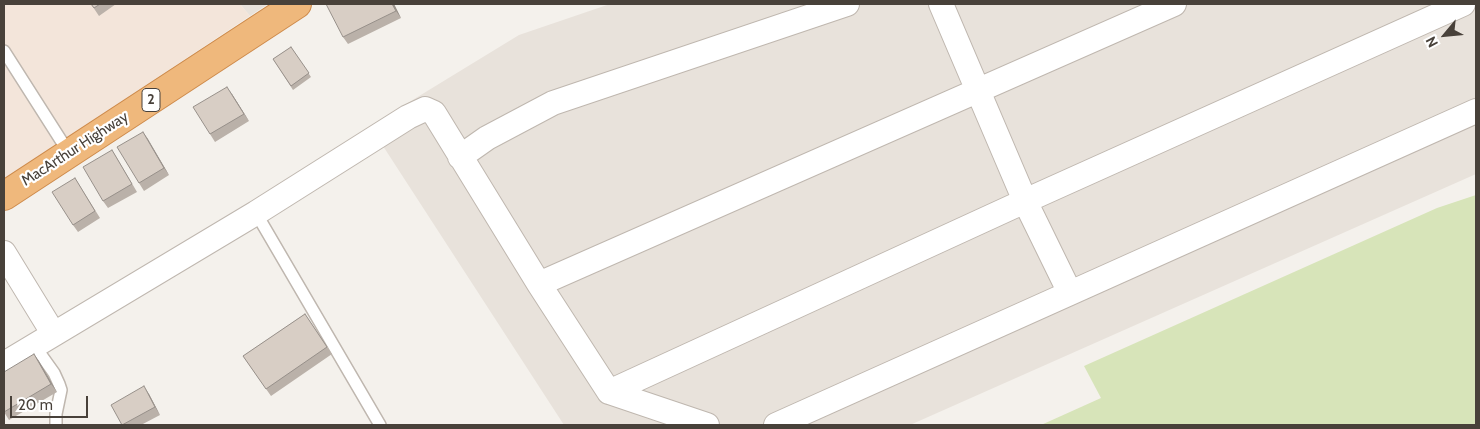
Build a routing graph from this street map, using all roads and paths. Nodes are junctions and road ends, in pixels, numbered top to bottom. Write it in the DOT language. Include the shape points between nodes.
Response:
graph roads {
  1 [pos="297,4"];
  2 [pos="847,4"];
  3 [pos="941,4"];
  4 [pos="1174,4"];
  5 [pos="1463,4"];
  6 [pos="4,51"];
  7 [pos="978,91"];
  8 [pos="1476,111"];
  9 [pos="69,153"];
  10 [pos="460,157"];
  11 [pos="4,196"];
  12 [pos="1025,201"];
  13 [pos="256,213"];
  14 [pos="4,253"];
  15 [pos="539,284"];
  16 [pos="1070,292"];
  17 [pos="44,339"];
  18 [pos="4,364"];
  19 [pos="609,392"];
  20 [pos="56,425"];
  21 [pos="380,425"];
  22 [pos="707,425"];
  23 [pos="776,425"];
  1 -- 9 [label="highway, MacArthur Highway / 2"];
  2 -- 10 [label="street" via="553,102 487,138"];
  3 -- 7 [label="street"];
  4 -- 7 [label="street"];
  5 -- 12 [label="street"];
  6 -- 9 [label="lane"];
  7 -- 12 [label="street"];
  7 -- 15 [label="street"];
  8 -- 16 [label="street"];
  9 -- 11 [label="highway, MacArthur Highway / 2"];
  10 -- 13 [label="street" via="434,113 425,109"];
  10 -- 15 [label="street"];
  12 -- 16 [label="street"];
  12 -- 19 [label="street"];
  13 -- 17 [label="street"];
  13 -- 21 [label="lane"];
  14 -- 17 [label="street"];
  15 -- 19 [label="street"];
  16 -- 23 [label="street"];
  17 -- 18 [label="street"];
  17 -- 20 [label="lane" via="61,390"];
  19 -- 22 [label="street"];
}
